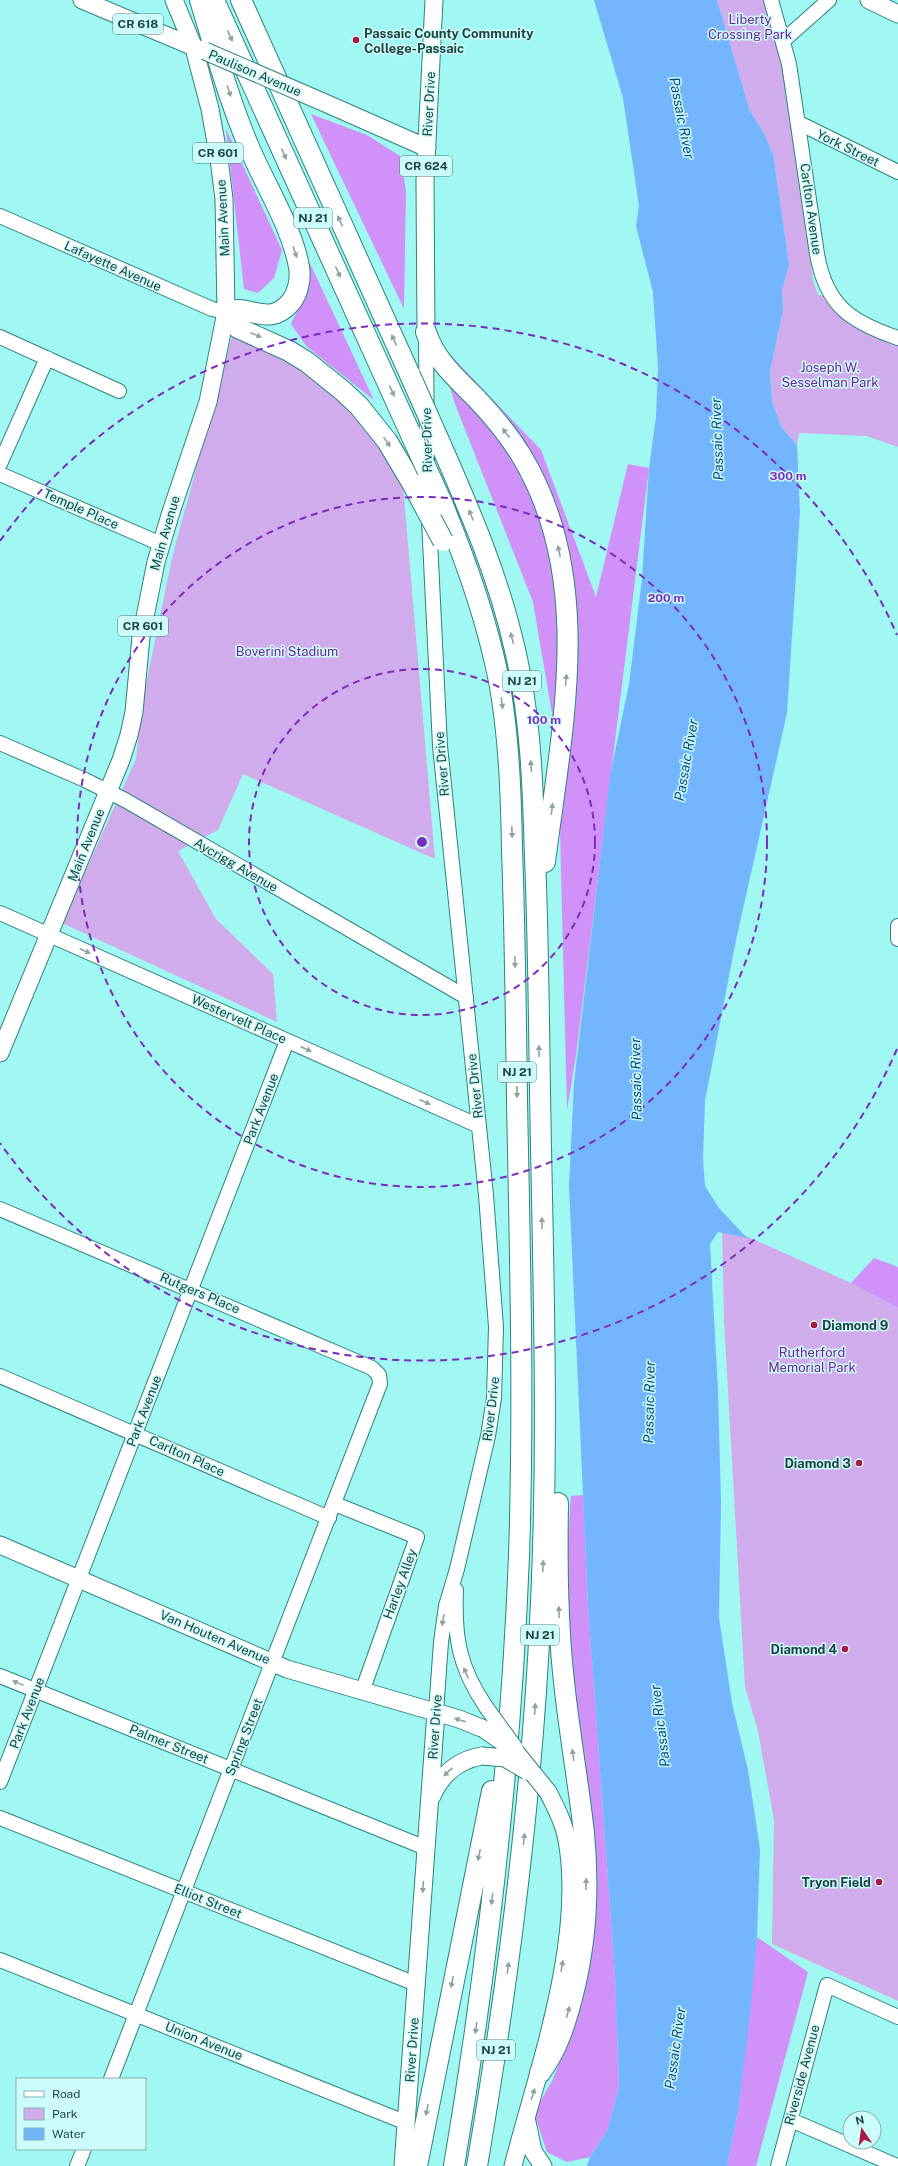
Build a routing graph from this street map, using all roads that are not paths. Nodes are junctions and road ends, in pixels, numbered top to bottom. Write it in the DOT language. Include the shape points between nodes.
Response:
graph roads {
  1 [pos="82,0"];
  2 [pos="174,0"];
  3 [pos="200,0"];
  4 [pos="214,0"];
  5 [pos="241,0"];
  6 [pos="434,0"];
  7 [pos="771,0"];
  8 [pos="829,0"];
  9 [pos="869,0"];
  10 [pos="898,14"];
  11 [pos="784,40"];
  12 [pos="200,50"];
  13 [pos="799,123"];
  14 [pos="427,148"];
  15 [pos="898,172"];
  16 [pos="0,216"];
  17 [pos="226,312"];
  18 [pos="426,332"];
  19 [pos="0,337"];
  20 [pos="898,338"];
  21 [pos="47,358"];
  22 [pos="119,391"];
  23 [pos="0,464"];
  24 [pos="0,474"];
  25 [pos="161,544"];
  26 [pos="494,657"];
  27 [pos="0,743"];
  28 [pos="108,791"];
  29 [pos="0,913"];
  30 [pos="898,926"];
  31 [pos="537,931"];
  32 [pos="49,935"];
  33 [pos="898,939"];
  34 [pos="466,997"];
  35 [pos="287,1040"];
  36 [pos="0,1053"];
  37 [pos="479,1126"];
  38 [pos="0,1209"];
  39 [pos="543,1262"];
  40 [pos="191,1289"];
  41 [pos="0,1376"];
  42 [pos="376,1394"];
  43 [pos="135,1434"];
  44 [pos="334,1504"];
  45 [pos="329,1518"];
  46 [pos="0,1545"];
  47 [pos="457,1569"];
  48 [pos="79,1579"];
  49 [pos="273,1663"];
  50 [pos="0,1676"];
  51 [pos="512,1679"];
  52 [pos="36,1691"];
  53 [pos="362,1692"];
  54 [pos="436,1712"];
  55 [pos="523,1758"];
  56 [pos="232,1769"];
  57 [pos="0,1782"];
  58 [pos="548,1792"];
  59 [pos="429,1809"];
  60 [pos="0,1818"];
  61 [pos="426,1848"];
  62 [pos="184,1891"];
  63 [pos="0,1960"];
  64 [pos="416,1984"];
  65 [pos="136,2014"];
  66 [pos="898,2017"];
  67 [pos="540,2073"];
  68 [pos="111,2078"];
  69 [pos="490,2094"];
  70 [pos="526,2116"];
  71 [pos="791,2120"];
  72 [pos="407,2123"];
  73 [pos="84,2150"];
  74 [pos="77,2166"];
  75 [pos="403,2166"];
  76 [pos="417,2166"];
  77 [pos="454,2166"];
  78 [pos="477,2166"];
  79 [pos="486,2166"];
  80 [pos="513,2166"];
  81 [pos="543,2166"];
  82 [pos="778,2166"];
  83 [pos="897,2166"];
  1 -- 12 [label="main road, Paulison Avenue / CR 618"];
  2 -- 12 [label="main road, Main Avenue / CR 601"];
  3 -- 17 [label="highway, one-way" via="239,122 292,245 299,269 296,292 284,308 263,316 239,310"];
  4 -- 26 [label="highway, NJ 21, one-way, bridge" via="443,505 478,597"];
  31 -- 5 [label="highway, NJ 21, one-way, bridge" via="532,774 526,712 508,621 489,560 441,445"];
  6 -- 14 [label="main road, River Drive / CR 624"];
  7 -- 11 [label="street, Carlton Avenue"];
  8 -- 11 [label="street"];
  9 -- 10 [label="main road"];
  11 -- 13 [label="street, Carlton Avenue"];
  12 -- 14 [label="main road, Paulison Avenue / CR 618, bridge"];
  12 -- 17 [label="main road, Main Avenue / CR 601" via="224,192"];
  13 -- 15 [label="street, York Street"];
  13 -- 20 [label="street, Carlton Avenue" via="817,254 824,283 842,309 855,320 868,328"];
  14 -- 18 [label="main road, River Drive / CR 624"];
  16 -- 17 [label="street, Lafayette Avenue" via="212,309"];
  17 -- 25 [label="main road, Main Avenue / CR 601" via="208,402"];
  17 -- 26 [label="highway, one-way, bridge" via="238,328 307,362 343,391 374,423 412,483 443,541"];
  31 -- 18 [label="highway, one-way" via="568,662 569,629 563,574 549,517 521,455 492,415 441,362"];
  18 -- 34 [label="street, River Drive / CR 624" via="427,466 439,737"];
  19 -- 21 [label="street"];
  21 -- 22 [label="street"];
  21 -- 23 [label="street"];
  24 -- 25 [label="street, Temple Place"];
  25 -- 28 [label="main road, Main Avenue / CR 601" via="141,637 139,673 129,735"];
  26 -- 51 [label="highway, NJ 21, one-way" via="507,745 514,889 522,1395 519,1554"];
  27 -- 28 [label="street, Aycrigg Avenue"];
  28 -- 32 [label="main road, Main Avenue / CR 601"];
  28 -- 34 [label="street, Aycrigg Avenue"];
  29 -- 32 [label="street, Westervelt Place"];
  30 -- 33 [label="street"];
  39 -- 31 [label="highway, NJ 21, one-way"];
  32 -- 35 [label="street, Westervelt Place, one-way"];
  32 -- 36 [label="main road, Main Avenue / CR 601"];
  34 -- 37 [label="street, River Drive / CR 624"];
  35 -- 37 [label="street, Westervelt Place, one-way"];
  35 -- 40 [label="street, Park Avenue"];
  37 -- 47 [label="street, River Drive / CR 624" via="495,1286 496,1360 488,1436"];
  38 -- 40 [label="street, Rutgers Place"];
  67 -- 39 [label="highway, one-way" via="559,2042 574,1992 581,1947 586,1879 584,1834 562,1659 558,1581 557,1424"];
  69 -- 39 [label="highway, NJ 21, one-way" via="519,1889 542,1597 545,1479"];
  40 -- 42 [label="street, Rutgers Place" via="372,1368 378,1375 380,1384"];
  40 -- 43 [label="street, Park Avenue"];
  41 -- 43 [label="street, Carlton Place"];
  42 -- 44 [label="street, Spring Street"];
  43 -- 45 [label="street, Carlton Place"];
  43 -- 48 [label="street, Park Avenue"];
  44 -- 45 [label="street, Spring Street"];
  44 -- 53 [label="street, Harley Alley" via="417,1537"];
  45 -- 49 [label="street, Spring Street"];
  46 -- 48 [label="main road, Van Houten Avenue"];
  47 -- 54 [label="street, River Drive / CR 624, one-way" via="443,1624"];
  55 -- 47 [label="street, CR 624, one-way, bridge" via="471,1683 460,1655 456,1626"];
  48 -- 49 [label="main road, Van Houten Avenue"];
  48 -- 52 [label="street, Park Avenue"];
  49 -- 53 [label="main road, Van Houten Avenue"];
  49 -- 56 [label="street, Spring Street"];
  52 -- 50 [label="street, Palmer Street, one-way"];
  51 -- 76 [label="highway, one-way"];
  51 -- 77 [label="highway, NJ 21, one-way" via="493,1893"];
  52 -- 56 [label="street, Palmer Street"];
  52 -- 57 [label="street, Park Avenue"];
  53 -- 54 [label="main road, Van Houten Avenue"];
  55 -- 54 [label="main road, Van Houten Avenue, one-way, bridge" via="505,1742 484,1729"];
  54 -- 59 [label="main road, River Drive / CR 624"];
  55 -- 58 [label="main road, CR 624, bridge"];
  56 -- 61 [label="street, Palmer Street"];
  56 -- 62 [label="street, Spring Street"];
  58 -- 59 [label="main road, one-way, bridge" via="516,1763 505,1758 482,1756 461,1762 444,1776 437,1786"];
  67 -- 58 [label="main road, CR 624, one-way" via="564,1956 570,1899 567,1839"];
  59 -- 61 [label="main road, River Drive / CR 624"];
  60 -- 62 [label="street, Elliot Street"];
  61 -- 64 [label="main road, River Drive / CR 624, one-way"];
  62 -- 64 [label="street, Elliot Street"];
  62 -- 65 [label="street, Spring Street"];
  63 -- 65 [label="street, Union Avenue"];
  64 -- 72 [label="main road, River Drive / CR 624"];
  65 -- 68 [label="street, Spring Street"];
  65 -- 72 [label="street, Union Avenue"];
  66 -- 71 [label="street, Riverside Avenue" via="826,1985"];
  70 -- 67 [label="main road, CR 624, one-way"];
  69 -- 78 [label="highway, NJ 21"];
  69 -- 79 [label="highway"];
  70 -- 80 [label="main road, CR 624"];
  70 -- 81 [label="main road" via="533,2151"];
  71 -- 82 [label="street, Riverside Avenue"];
  71 -- 83 [label="street"];
  72 -- 75 [label="main road, River Drive / CR 624"];
  73 -- 74 [label="street"];
}
